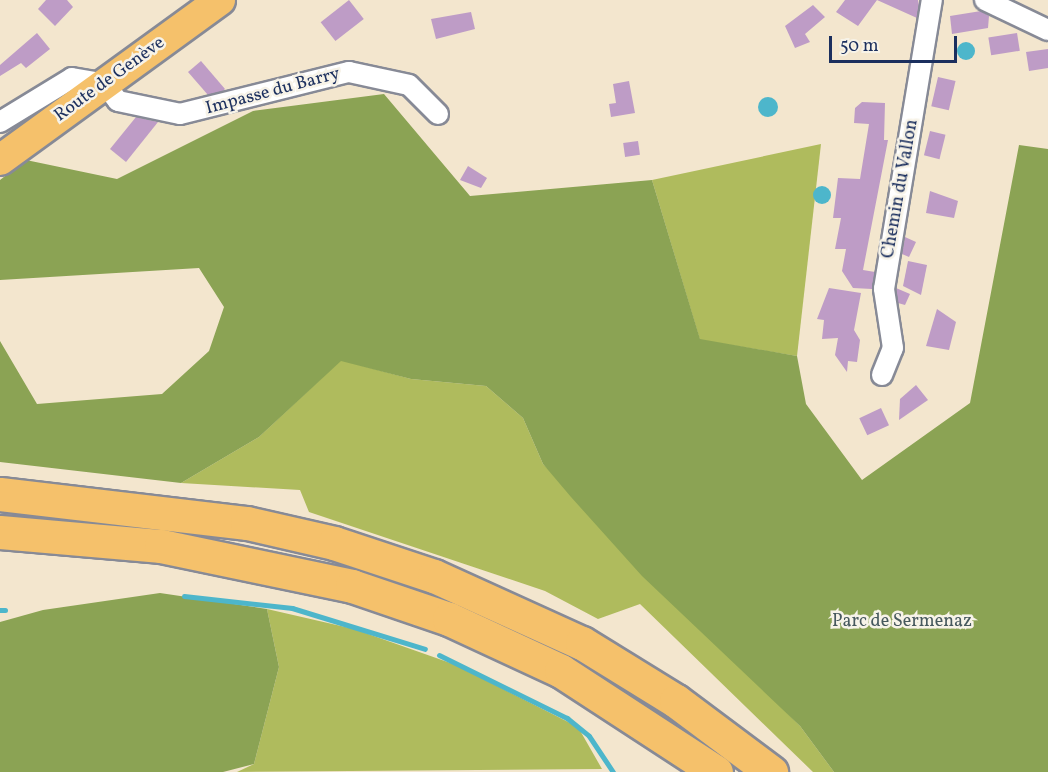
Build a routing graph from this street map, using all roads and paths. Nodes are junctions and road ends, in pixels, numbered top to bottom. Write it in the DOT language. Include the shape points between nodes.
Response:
graph roads {
  1 [pos="220,0"];
  2 [pos="932,0"];
  3 [pos="985,0"];
  4 [pos="1048,30"];
  5 [pos="105,84"];
  6 [pos="438,114"];
  7 [pos="0,122"];
  8 [pos="0,160"];
  9 [pos="882,375"];
  10 [pos="0,494"];
  11 [pos="0,532"];
  12 [pos="716,772"];
  13 [pos="771,772"];
  1 -- 5 [label="main road, Route de Genève"];
  2 -- 9 [label="street, Chemin du Vallon" via="884,289 893,348"];
  3 -- 4 [label="street"];
  5 -- 6 [label="street, Impasse du Barry" via="118,101 180,114 338,74 372,73 409,85"];
  5 -- 7 [label="street" via="72,78"];
  5 -- 8 [label="main road, Route de Genève"];
  10 -- 13 [label="highway" via="247,523 334,543 434,576 592,649 676,700"];
  11 -- 12 [label="highway" via="161,546 352,586 449,619 561,671"];
}
